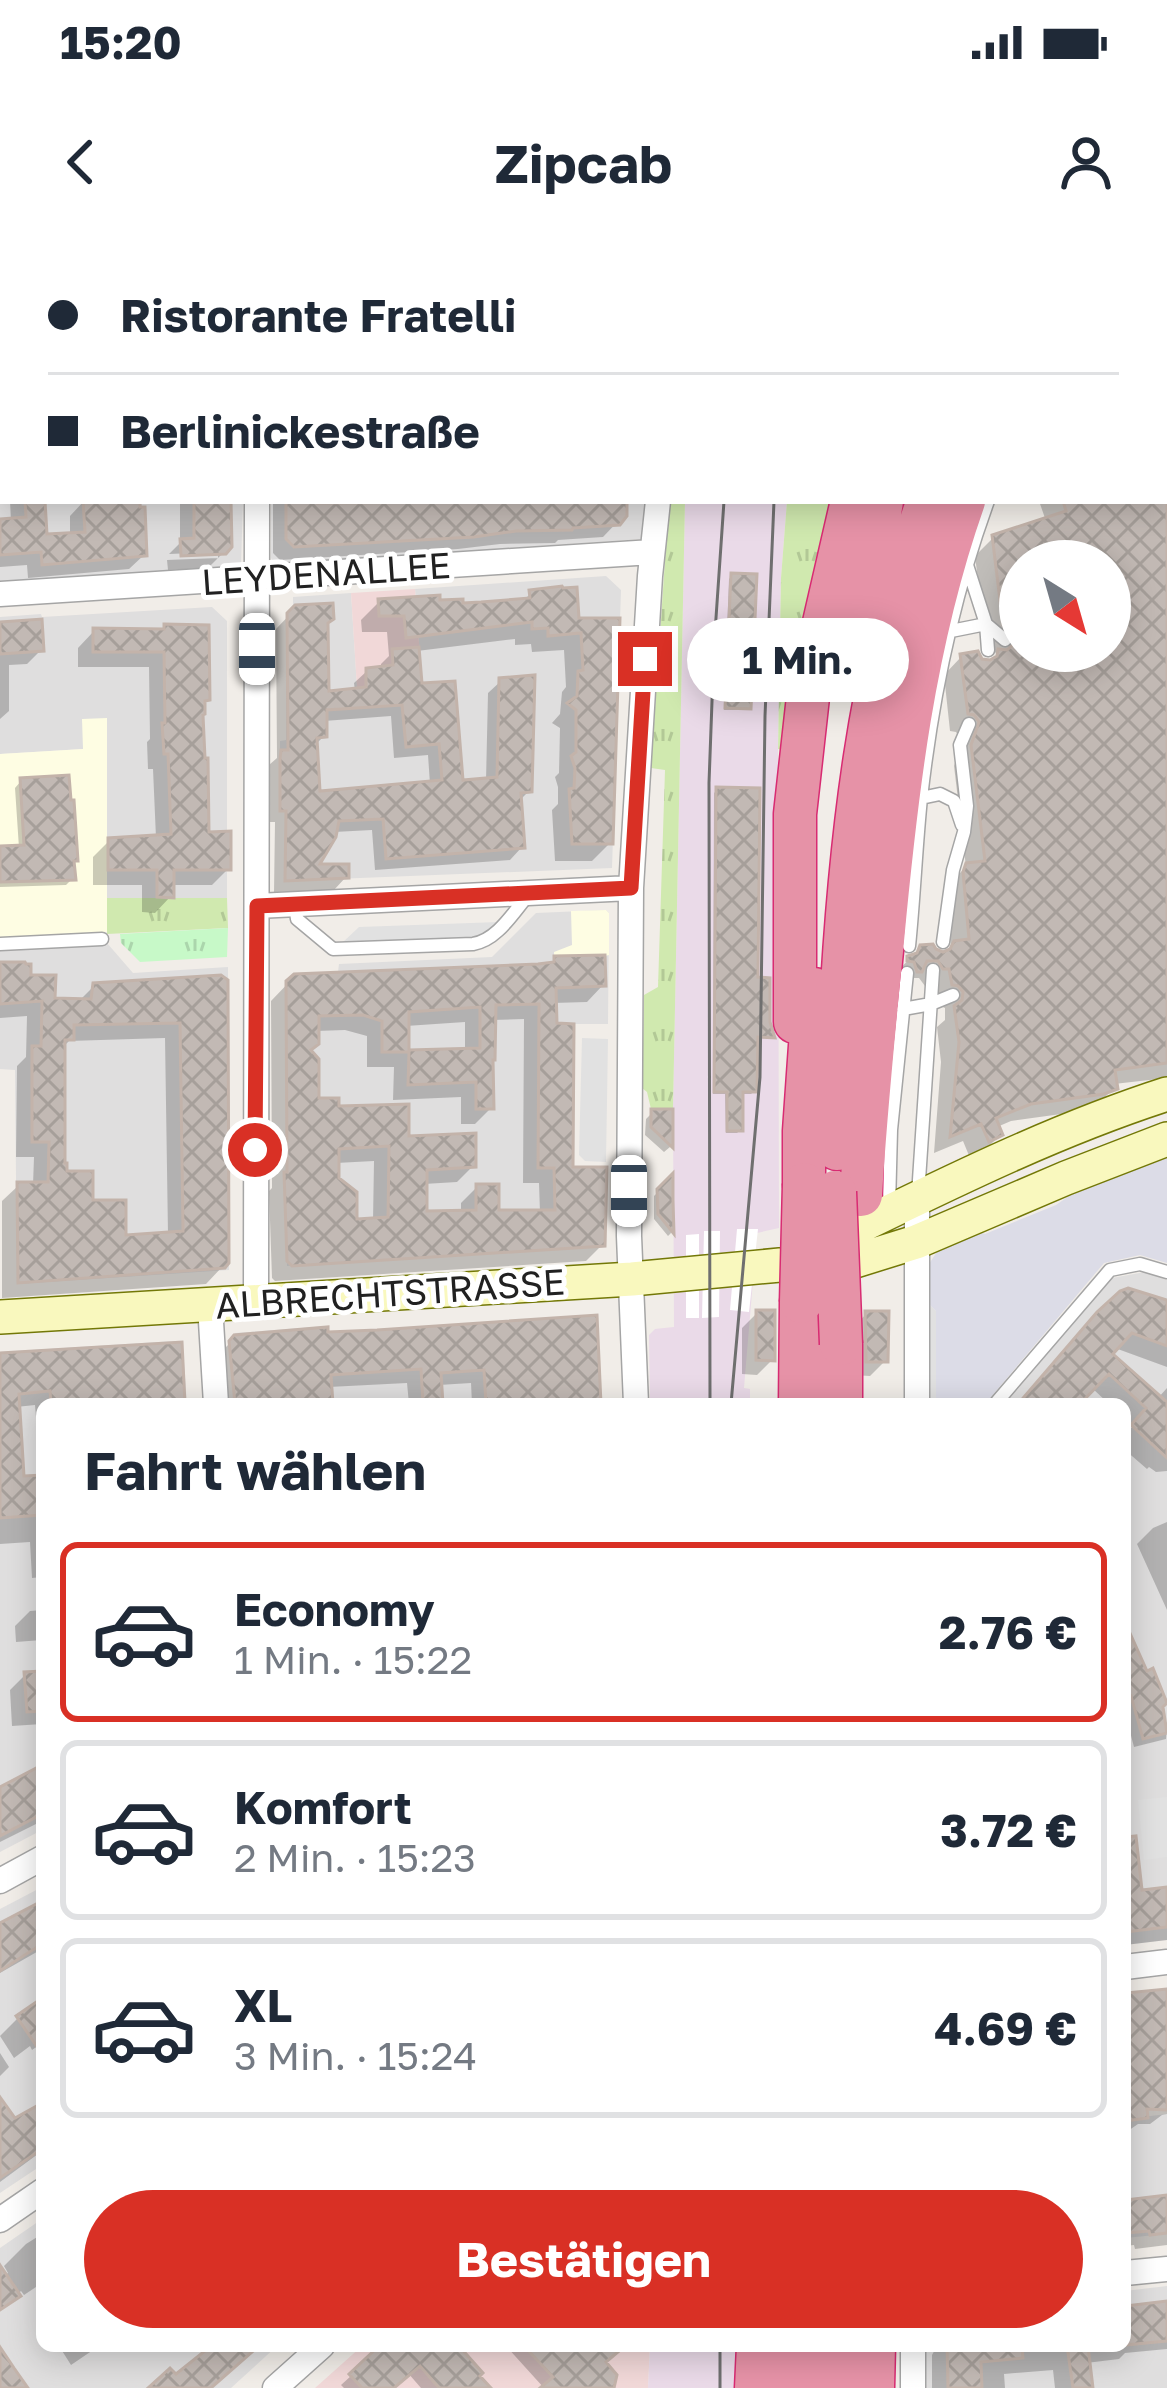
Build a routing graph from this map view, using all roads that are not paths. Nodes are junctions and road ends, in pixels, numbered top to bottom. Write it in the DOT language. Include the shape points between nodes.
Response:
graph roads {
  1 [pos="257,504"];
  2 [pos="658,504"];
  3 [pos="851,504"];
  4 [pos="882,504"];
  5 [pos="927,504"];
  6 [pos="963,504"];
  7 [pos="987,504"];
  8 [pos="652,551"];
  9 [pos="967,564"];
  10 [pos="257,578"];
  11 [pos="0,594"];
  12 [pos="986,625"];
  13 [pos="951,631"];
  14 [pos="999,635"];
  15 [pos="988,650"];
  16 [pos="969,724"];
  17 [pos="882,769"];
  18 [pos="964,832"];
  19 [pos="631,888"];
  20 [pos="531,892"];
  21 [pos="295,904"];
  22 [pos="257,906"];
  23 [pos="102,939"];
  24 [pos="943,942"];
  25 [pos="0,944"];
  26 [pos="909,946"];
  27 [pos="933,970"];
  28 [pos="907,974"];
  29 [pos="953,995"];
  30 [pos="931,1004"];
  31 [pos="903,1010"];
  32 [pos="1167,1094"];
  33 [pos="804,1131"];
  34 [pos="1050,1138"];
  35 [pos="1167,1139"];
  36 [pos="921,1141"];
  37 [pos="890,1142"];
  38 [pos="1066,1178"];
  39 [pos="903,1205"];
  40 [pos="916,1242"];
  41 [pos="780,1265"];
  42 [pos="1167,1272"];
  43 [pos="632,1279"];
  44 [pos="256,1301"];
  45 [pos="210,1305"];
  46 [pos="0,1317"];
  47 [pos="216,1398"];
  48 [pos="636,1398"];
  49 [pos="800,1398"];
  50 [pos="841,1398"];
  51 [pos="916,1398"];
  52 [pos="1000,1398"];
  53 [pos="36,1861"];
  54 [pos="0,1880"];
  55 [pos="1167,1962"];
  56 [pos="1131,1966"];
  57 [pos="36,2195"];
  58 [pos="0,2220"];
  59 [pos="1167,2269"];
  60 [pos="1131,2272"];
  61 [pos="315,2352"];
  62 [pos="758,2352"];
  63 [pos="793,2352"];
  64 [pos="833,2352"];
  65 [pos="874,2352"];
  66 [pos="913,2352"];
  67 [pos="275,2388"];
  68 [pos="756,2388"];
  69 [pos="793,2388"];
  70 [pos="832,2388"];
  71 [pos="873,2388"];
  72 [pos="913,2388"];
  1 -- 10 [label="street"];
  2 -- 8 [label="street"];
  3 -- 33 [label="highway" via="808,688 794,814 794,1021"];
  4 -- 17 [label="highway"];
  5 -- 17 [label="highway" via="885,649"];
  6 -- 17 [label="highway"];
  7 -- 9 [label="lane"];
  8 -- 10 [label="street, LEYDENALLEE"];
  8 -- 19 [label="street"];
  9 -- 12 [label="lane"];
  9 -- 13 [label="lane"];
  10 -- 11 [label="street, LEYDENALLEE"];
  10 -- 22 [label="street"];
  12 -- 13 [label="lane"];
  12 -- 14 [label="lane"];
  12 -- 15 [label="lane"];
  13 -- 17 [label="lane"];
  16 -- 18 [label="lane" via="960,745"];
  17 -- 18 [label="lane" via="955,801"];
  17 -- 26 [label="lane"];
  17 -- 33 [label="highway" via="824,868"];
  17 -- 50 [label="highway, bridge" via="865,1129"];
  18 -- 24 [label="lane"];
  19 -- 20 [label="street"];
  19 -- 43 [label="street"];
  20 -- 21 [label="street"];
  20 -- 21 [label="lane" via="493,936 473,944 333,949 297,920"];
  21 -- 22 [label="street"];
  22 -- 44 [label="street"];
  23 -- 25 [label="lane"];
  27 -- 30 [label="lane"];
  28 -- 31 [label="lane"];
  29 -- 30 [label="lane"];
  30 -- 31 [label="lane"];
  30 -- 36 [label="lane"];
  31 -- 37 [label="lane"];
  32 -- 34 [label="main road, ALBRECHTSTRASSE"];
  33 -- 49 [label="highway, bridge"];
  34 -- 38 [label="lane"];
  34 -- 39 [label="main road, ALBRECHTSTRASSE"];
  35 -- 38 [label="main road, ALBRECHTSTRASSE"];
  36 -- 37 [label="lane"];
  36 -- 39 [label="lane"];
  37 -- 39 [label="lane"];
  38 -- 40 [label="main road, ALBRECHTSTRASSE"];
  39 -- 40 [label="street"];
  39 -- 41 [label="main road, ALBRECHTSTRASSE"];
  40 -- 41 [label="main road, ALBRECHTSTRASSE" via="838,1266"];
  40 -- 51 [label="street"];
  41 -- 43 [label="main road, ALBRECHTSTRASSE"];
  42 -- 52 [label="lane" via="1141,1264 1110,1270"];
  43 -- 44 [label="main road, ALBRECHTSTRASSE"];
  43 -- 48 [label="street"];
  44 -- 45 [label="main road, ALBRECHTSTRASSE"];
  45 -- 46 [label="main road, ALBRECHTSTRASSE"];
  45 -- 47 [label="street"];
  53 -- 54 [label="street"];
  55 -- 56 [label="street"];
  57 -- 58 [label="street"];
  59 -- 60 [label="street"];
  61 -- 67 [label="street"];
  62 -- 68 [label="highway"];
  63 -- 69 [label="highway"];
  64 -- 70 [label="highway"];
  65 -- 71 [label="highway"];
  66 -- 72 [label="street"];
}
